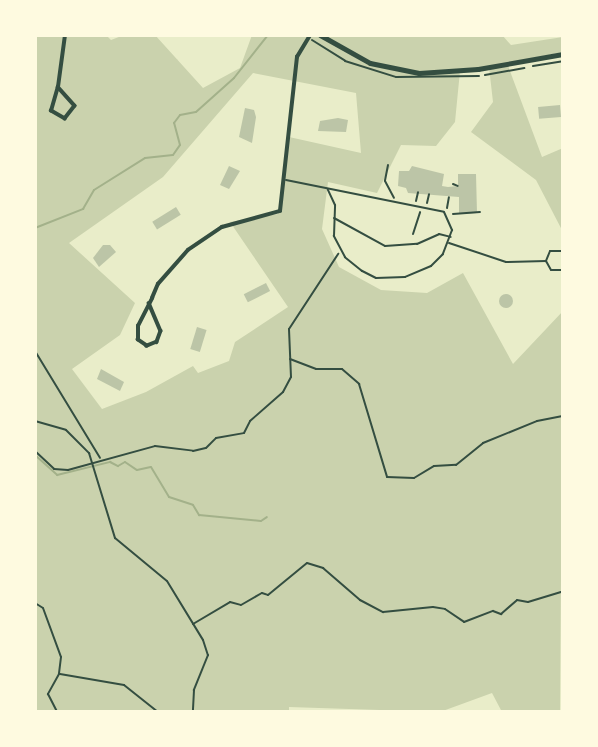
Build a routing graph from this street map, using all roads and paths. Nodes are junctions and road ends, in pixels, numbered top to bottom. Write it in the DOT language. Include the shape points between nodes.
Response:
graph roads {
  1 [pos="65,35"];
  2 [pos="310,35"];
  3 [pos="320,35"];
  4 [pos="563,54"];
  5 [pos="563,61"];
  6 [pos="527,67"];
  7 [pos="58,87"];
  8 [pos="388,165"];
  9 [pos="286,180"];
  10 [pos="453,184"];
  11 [pos="458,186"];
  12 [pos="328,190"];
  13 [pos="418,192"];
  14 [pos="429,194"];
  15 [pos="449,197"];
  16 [pos="427,203"];
  17 [pos="446,208"];
  18 [pos="420,211"];
  19 [pos="480,212"];
  20 [pos="453,215"];
  21 [pos="333,218"];
  22 [pos="413,234"];
  23 [pos="450,237"];
  24 [pos="449,243"];
  25 [pos="340,250"];
  26 [pos="563,251"];
  27 [pos="546,261"];
  28 [pos="563,270"];
  29 [pos="149,303"];
  30 [pos="35,351"];
  31 [pos="289,359"];
  32 [pos="563,416"];
  33 [pos="35,421"];
  34 [pos="35,451"];
  35 [pos="92,459"];
  36 [pos="100,459"];
  37 [pos="563,592"];
  38 [pos="35,603"];
  39 [pos="193,624"];
  40 [pos="60,674"];
  41 [pos="57,712"];
  42 [pos="158,712"];
  43 [pos="192,712"];
  1 -- 7 [label="street"];
  2 -- 9 [label="street" via="296,64"];
  3 -- 4 [label="street" via="355,57 385,68 435,74"];
  5 -- 6 [label="path"];
  7 -- 7 [label="street" via="51,111 65,119 75,106"];
  8 -- 13 [label="path" via="385,181 394,198 416,201"];
  9 -- 12 [label="lane"];
  9 -- 29 [label="street" via="280,211 222,227 199,240 158,285"];
  10 -- 11 [label="path"];
  12 -- 21 [label="lane" via="335,205"];
  12 -- 23 [label="lane" via="444,212 452,222"];
  14 -- 16 [label="path"];
  15 -- 17 [label="path"];
  18 -- 22 [label="path"];
  19 -- 20 [label="path"];
  21 -- 23 [label="lane" via="385,246 417,244 439,234"];
  21 -- 25 [label="lane"];
  23 -- 24 [label="lane"];
  24 -- 25 [label="lane" via="436,262 412,275 391,279 362,271"];
  24 -- 27 [label="lane" via="506,262"];
  25 -- 31 [label="path" via="289,329"];
  26 -- 27 [label="lane" via="550,251"];
  27 -- 28 [label="lane" via="551,270"];
  29 -- 29 [label="street" via="136,336 146,346 157,342 161,331"];
  30 -- 36 [label="path"];
  31 -- 32 [label="path" via="316,369 342,369 359,384 387,477 456,465 484,443 537,421"];
  31 -- 36 [label="path" via="291,377 283,392 250,421 244,433 216,438 206,448 192,451 155,446"];
  33 -- 35 [label="path" via="66,430"];
  34 -- 35 [label="path" via="54,469 68,470"];
  35 -- 36 [label="path"];
  35 -- 39 [label="path" via="115,538 167,581"];
  37 -- 39 [label="path" via="528,602 517,600 501,614 493,611 464,622 433,607 383,612 360,600 323,568 307,563 268,595 262,593 241,605 230,602"];
  38 -- 40 [label="path" via="43,608 61,657"];
  39 -- 43 [label="path" via="208,655 194,690"];
  40 -- 41 [label="path" via="48,694"];
  40 -- 42 [label="path" via="124,685"];
}
